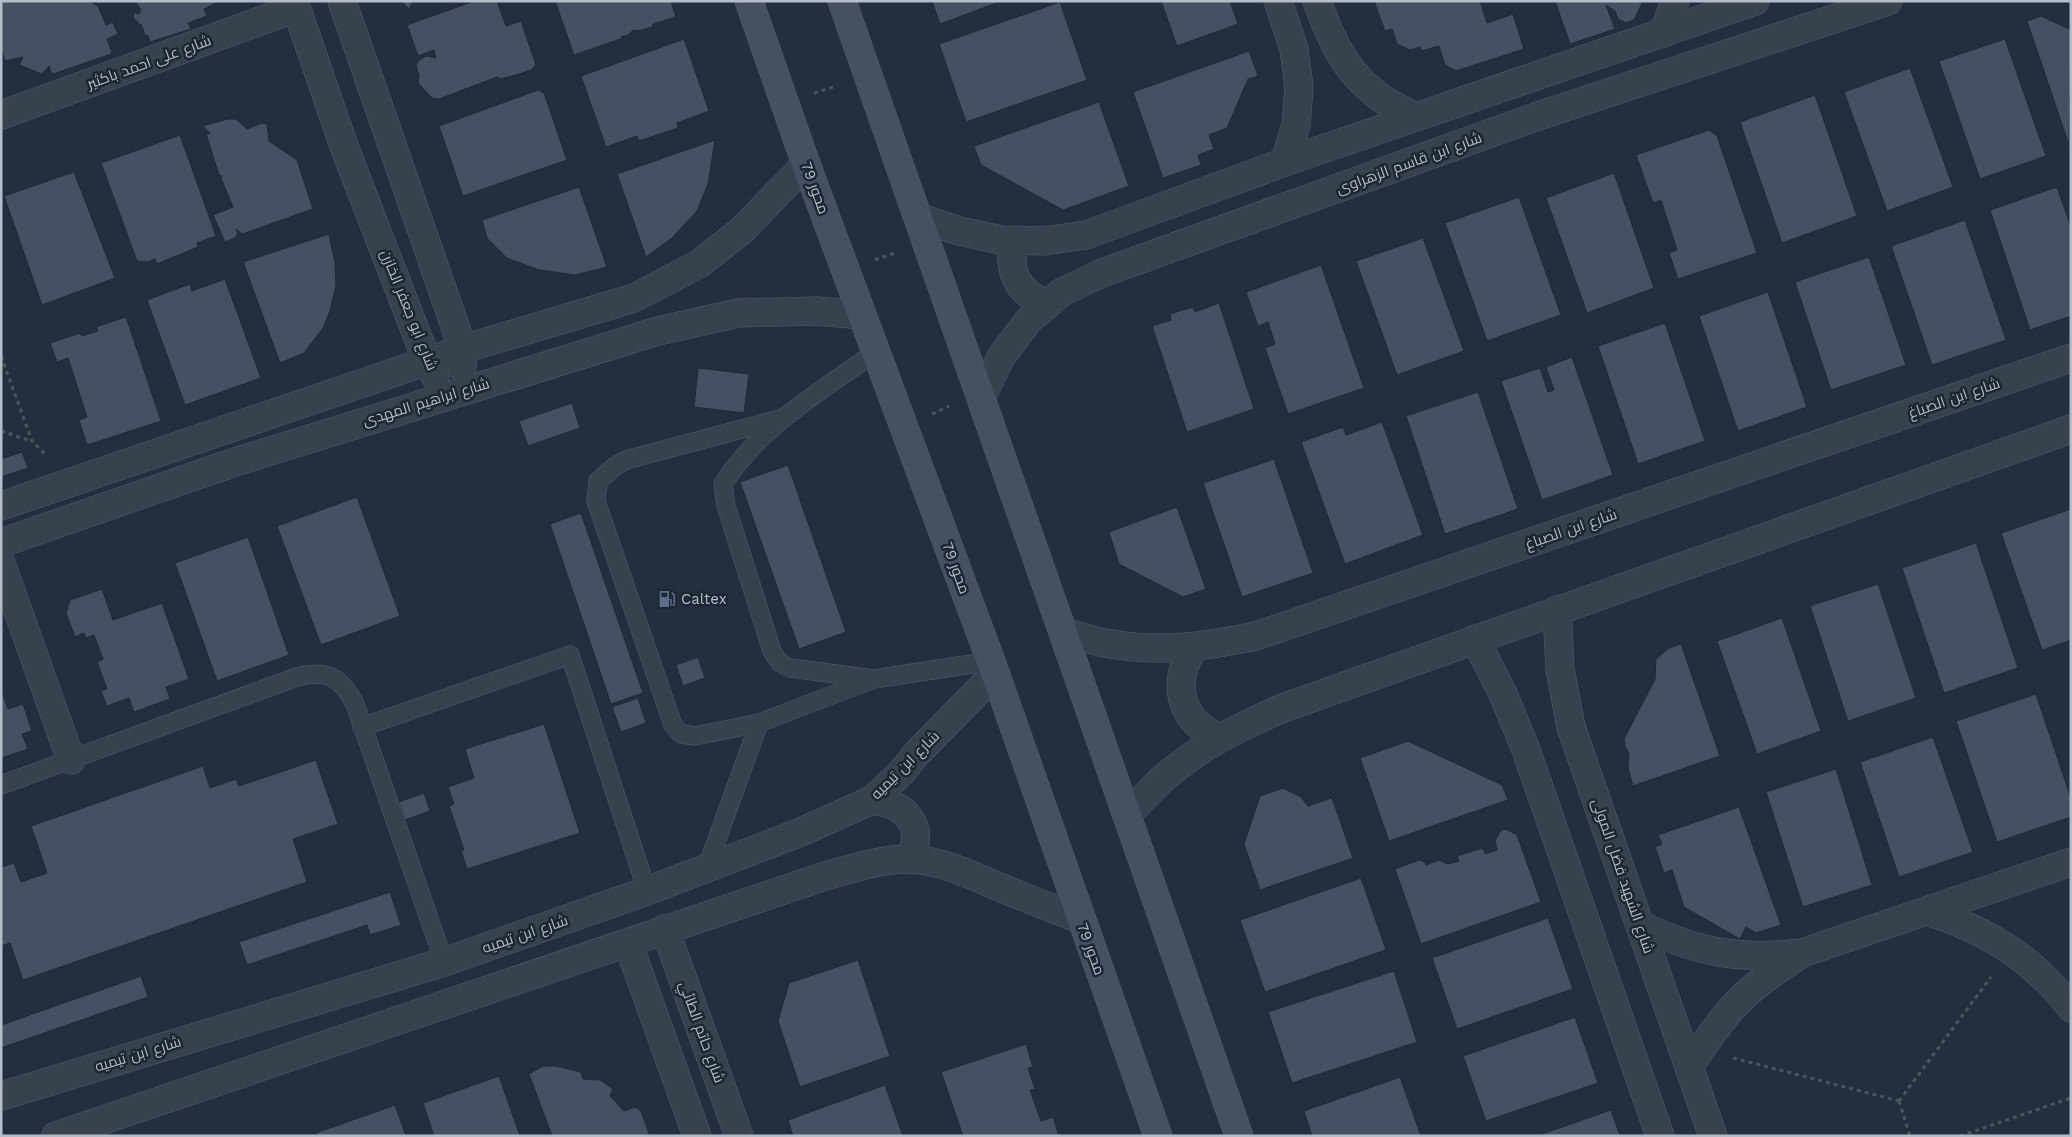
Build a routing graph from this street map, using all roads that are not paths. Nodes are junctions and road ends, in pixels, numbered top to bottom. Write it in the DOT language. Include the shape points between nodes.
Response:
graph roads {
  1 [pos="342,1"];
  2 [pos="749,1"];
  3 [pos="842,1"];
  4 [pos="1278,1"];
  5 [pos="1317,1"];
  6 [pos="1675,1"];
  7 [pos="1755,1"];
  8 [pos="1888,1"];
  9 [pos="295,5"];
  10 [pos="1664,32"];
  11 [pos="1526,80"];
  12 [pos="1,115"];
  13 [pos="1538,116"];
  14 [pos="1415,117"];
  15 [pos="1285,162"];
  16 [pos="806,164"];
  17 [pos="918,217"];
  18 [pos="1013,240"];
  19 [pos="1047,305"];
  20 [pos="862,315"];
  21 [pos="463,349"];
  22 [pos="876,352"];
  23 [pos="2071,358"];
  24 [pos="427,361"];
  25 [pos="455,393"];
  26 [pos="980,396"];
  27 [pos="783,418"];
  28 [pos="2071,429"];
  29 [pos="1,506"];
  30 [pos="1,543"];
  31 [pos="1,564"];
  32 [pos="1557,610"];
  33 [pos="1063,632"];
  34 [pos="1475,639"];
  35 [pos="1194,647"];
  36 [pos="993,668"];
  37 [pos="874,679"];
  38 [pos="759,723"];
  39 [pos="362,727"];
  40 [pos="1220,738"];
  41 [pos="71,760"];
  42 [pos="1,786"];
  43 [pos="872,800"];
  44 [pos="1127,815"];
  45 [pos="910,859"];
  46 [pos="2071,862"];
  47 [pos="708,867"];
  48 [pos="647,891"];
  49 [pos="1927,911"];
  50 [pos="1080,919"];
  51 [pos="1640,925"];
  52 [pos="665,929"];
  53 [pos="628,942"];
  54 [pos="1802,953"];
  55 [pos="444,962"];
  56 [pos="2071,1008"];
  57 [pos="1695,1058"];
  58 [pos="1,1096"];
  59 [pos="56,1136"];
  60 [pos="697,1136"];
  61 [pos="738,1136"];
  62 [pos="1158,1136"];
  63 [pos="1239,1136"];
  64 [pos="1660,1136"];
  65 [pos="1713,1136"];
  1 -- 21 [label="street, شارع ابو جعفر الخازن"];
  2 -- 16 [label="main road, محور 79"];
  3 -- 17 [label="main road"];
  4 -- 15 [label="street" via="1294,49 1299,87 1296,125"];
  5 -- 14 [label="street" via="1329,33 1347,66 1378,95"];
  6 -- 10 [label="street"];
  7 -- 10 [label="street"];
  8 -- 13 [label="street, شارع ابن قاسم الزهراوى"];
  9 -- 12 [label="street, شارع على احمد باكثير"];
  9 -- 24 [label="street, شارع ابو جعفر الخازن" via="345,149"];
  10 -- 11 [label="street"];
  11 -- 13 [label="street"];
  11 -- 14 [label="street"];
  13 -- 19 [label="street, شارع ابن قاسم الزهراوى" via="1102,272 1062,292"];
  14 -- 15 [label="street"];
  15 -- 18 [label="street" via="1086,235 1044,241"];
  16 -- 20 [label="main road, محور 79"];
  16 -- 21 [label="street" via="741,231 698,264 634,298"];
  17 -- 18 [label="street" via="959,232"];
  17 -- 26 [label="main road"];
  18 -- 19 [label="street" via="1012,267 1016,279 1034,299"];
  19 -- 26 [label="street, شارع ابن قاسم الزهراوى" via="1028,321 1001,357"];
  20 -- 22 [label="main road, محور 79"];
  20 -- 25 [label="street, شارع ابراهيم المهدى" via="817,311 738,313 658,331"];
  21 -- 24 [label="street"];
  21 -- 25 [label="street, شارع ابو جعفر الخازن" via="462,372"];
  22 -- 27 [label="lane"];
  22 -- 36 [label="main road, محور 79"];
  23 -- 35 [label="street, شارع ابن الصباغ" via="1256,636"];
  24 -- 25 [label="street, شارع ابو جعفر الخازن" via="434,375"];
  24 -- 29 [label="street"];
  25 -- 30 [label="street, شارع ابراهيم المهدى" via="235,462"];
  26 -- 33 [label="main road"];
  27 -- 37 [label="lane" via="731,471 723,484 726,506 772,650 779,662 790,668"];
  27 -- 38 [label="lane" via="626,460 598,481 596,501 673,725 681,734 695,736"];
  28 -- 32 [label="street"];
  31 -- 41 [label="street"];
  32 -- 34 [label="street"];
  32 -- 51 [label="street, شارع الشهيد فضل المولى" via="1560,669 1571,727"];
  33 -- 35 [label="street, شارع ابن الصباغ" via="1111,644 1160,649"];
  33 -- 44 [label="main road"];
  34 -- 40 [label="street" via="1283,708"];
  34 -- 64 [label="street" via="1526,750"];
  35 -- 40 [label="street" via="1182,672 1180,686 1183,699 1197,724"];
  36 -- 37 [label="lane"];
  36 -- 43 [label="street, شارع ابن تيميه" via="901,773"];
  36 -- 50 [label="main road, محور 79"];
  37 -- 38 [label="lane"];
  38 -- 47 [label="lane"];
  39 -- 41 [label="lane" via="348,692 338,681 325,674 311,673"];
  39 -- 48 [label="lane" via="570,655"];
  39 -- 55 [label="lane"];
  40 -- 44 [label="street" via="1160,781"];
  41 -- 42 [label="lane"];
  43 -- 45 [label="street" via="898,807 909,818 916,835 916,848"];
  43 -- 47 [label="street, شارع ابن تيميه" via="801,832"];
  44 -- 63 [label="main road"];
  45 -- 50 [label="street" via="942,864 972,874"];
  45 -- 52 [label="street" via="868,864 825,876"];
  46 -- 49 [label="street"];
  47 -- 48 [label="street, شارع ابن تيميه"];
  48 -- 55 [label="street, شارع ابن تيميه"];
  49 -- 54 [label="street"];
  49 -- 56 [label="street" via="1985,933 2040,973"];
  50 -- 62 [label="main road, محور 79"];
  51 -- 54 [label="street" via="1694,947 1735,956 1769,957"];
  51 -- 57 [label="street, شارع الشهيد فضل المولى"];
  52 -- 53 [label="street"];
  52 -- 61 [label="street, شارع حاتم الطائي"];
  53 -- 59 [label="street"];
  53 -- 60 [label="street"];
  54 -- 57 [label="street" via="1736,1004"];
  55 -- 58 [label="street, شارع ابن تيميه"];
  57 -- 65 [label="street, شارع الشهيد فضل المولى"];
}
